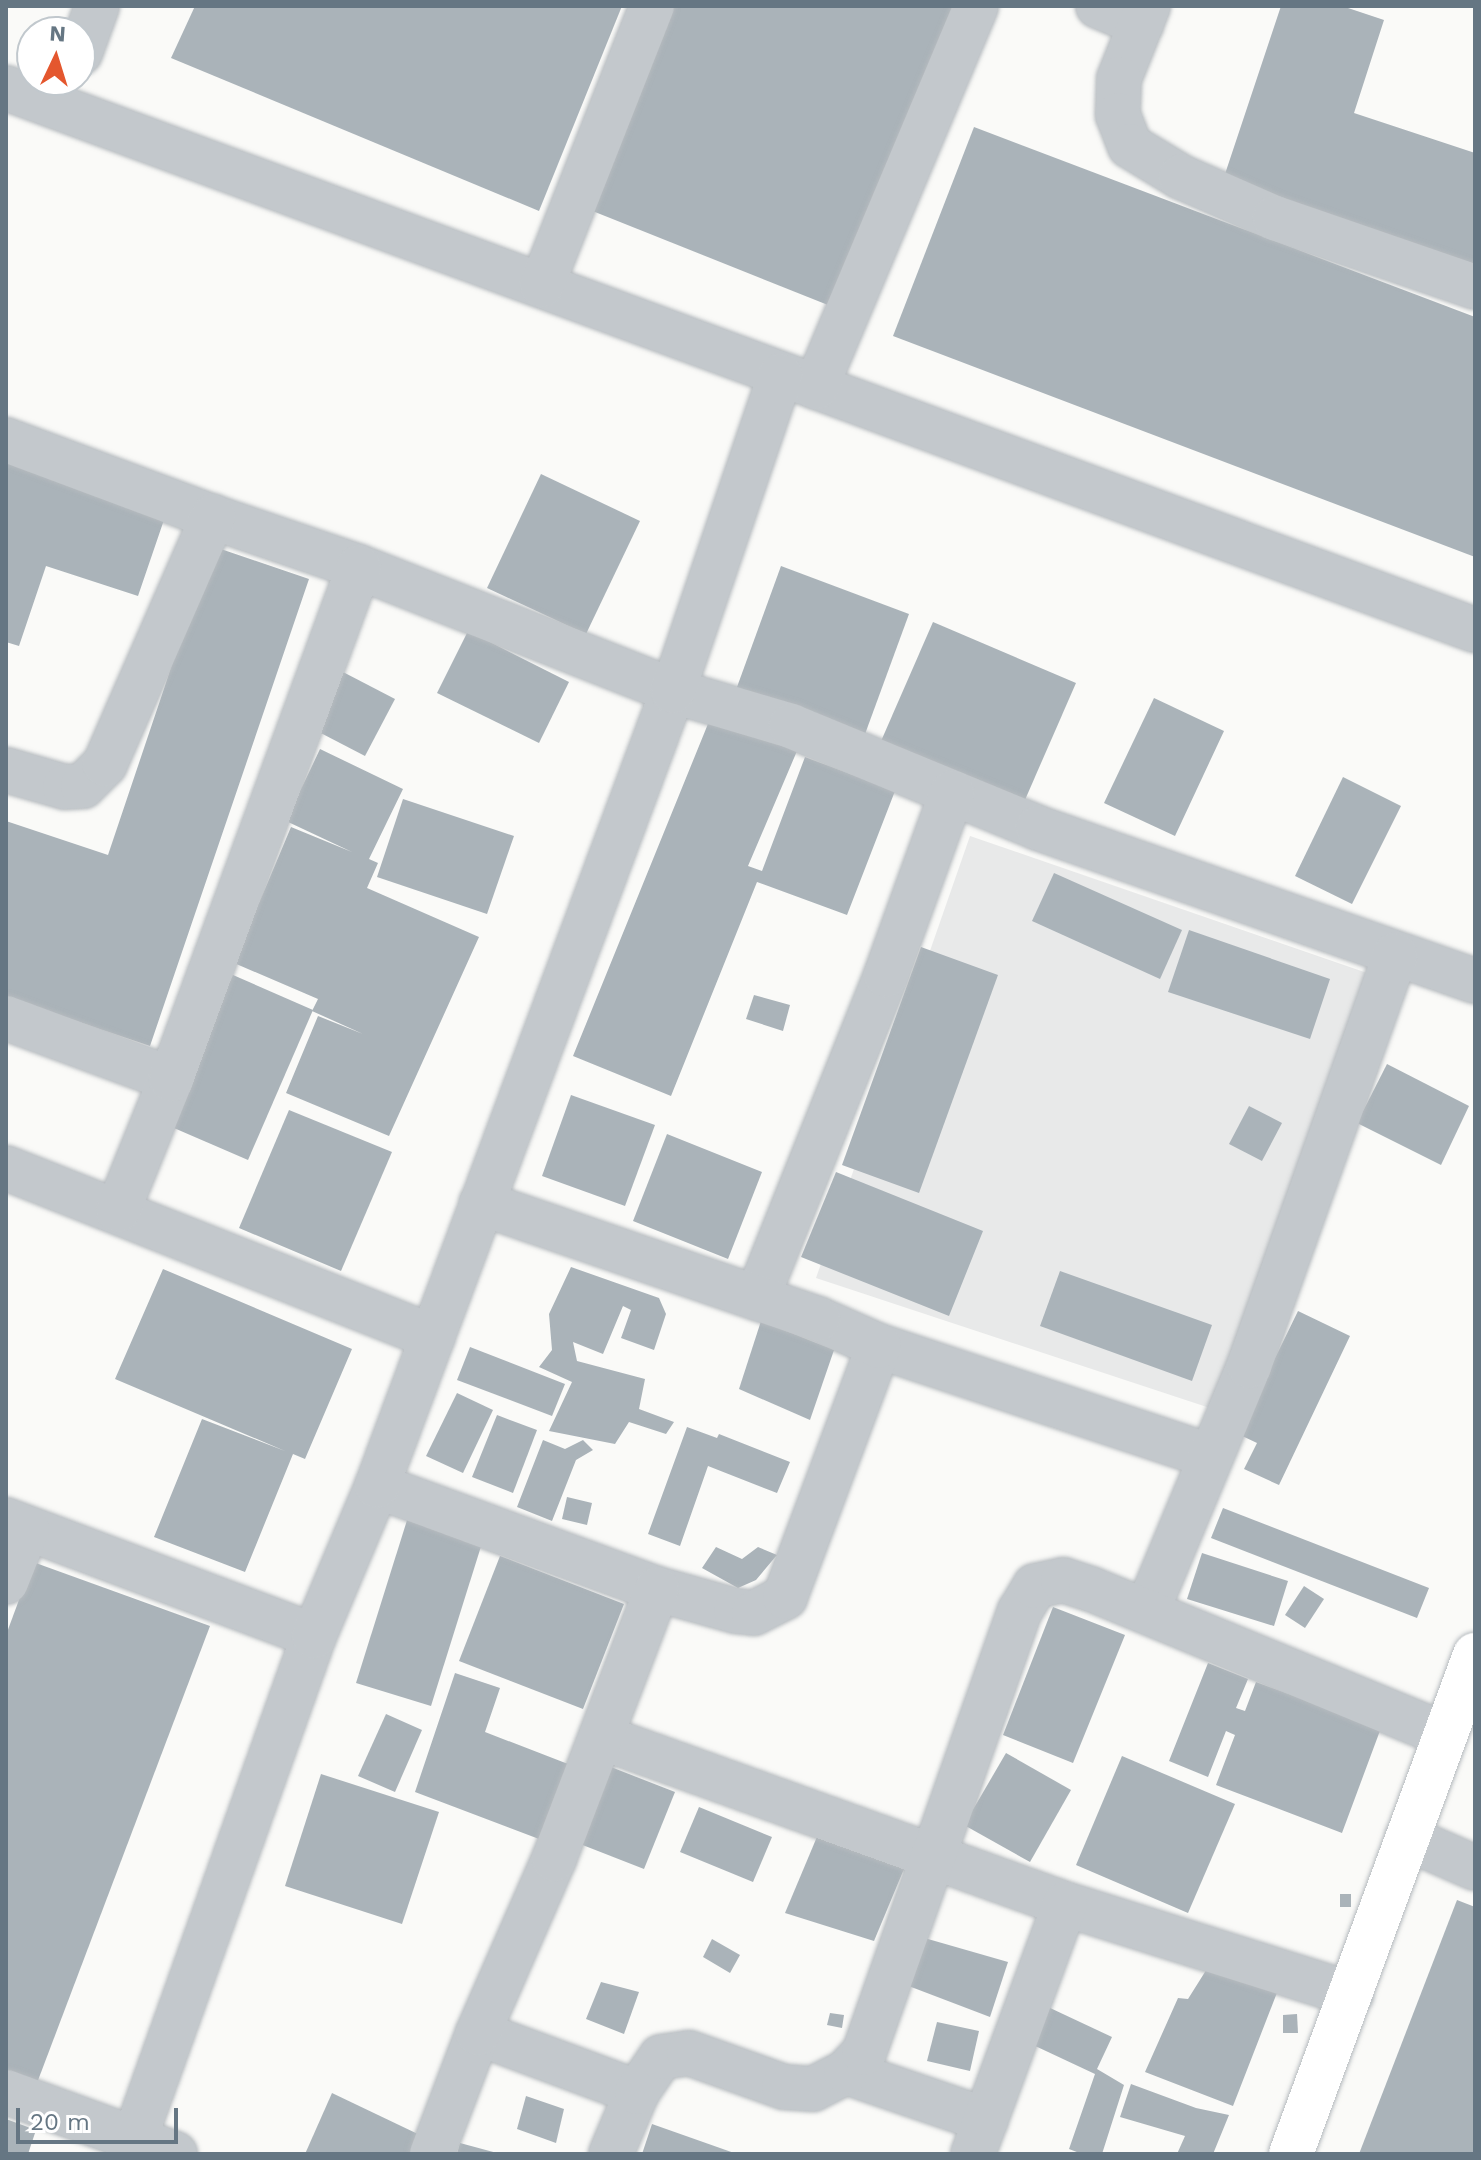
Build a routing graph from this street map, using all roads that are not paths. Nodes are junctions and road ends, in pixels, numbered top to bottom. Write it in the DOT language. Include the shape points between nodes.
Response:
graph roads {
  1 [pos="652,6"];
  2 [pos="976,6"];
  3 [pos="1098,6"];
  4 [pos="1144,15"];
  5 [pos="72,96"];
  6 [pos="542,285"];
  7 [pos="1475,287"];
  8 [pos="798,382"];
  9 [pos="6,440"];
  10 [pos="213,517"];
  11 [pos="359,567"];
  12 [pos="1475,630"];
  13 [pos="673,691"];
  14 [pos="6,770"];
  15 [pos="952,793"];
  16 [pos="1395,955"];
  17 [pos="1475,981"];
  18 [pos="6,1018"];
  19 [pos="171,1079"];
  20 [pos="6,1168"];
  21 [pos="481,1203"];
  22 [pos="118,1210"];
  23 [pos="757,1298"];
  24 [pos="433,1337"];
  25 [pos="879,1346"];
  26 [pos="1210,1456"];
  27 [pos="377,1486"];
  28 [pos="16,1524"];
  29 [pos="6,1582"];
  30 [pos="657,1589"];
  31 [pos="1147,1611"];
  32 [pos="314,1636"];
  33 [pos="1475,1655"];
  34 [pos="1445,1735"];
  35 [pos="601,1737"];
  36 [pos="1407,1838"];
  37 [pos="932,1858"];
  38 [pos="1475,1868"];
  39 [pos="1065,1904"];
  40 [pos="1351,1994"];
  41 [pos="478,2033"];
  42 [pos="846,2072"];
  43 [pos="6,2092"];
  44 [pos="637,2092"];
  45 [pos="980,2137"];
  46 [pos="146,2149"];
  47 [pos="432,2154"];
  48 [pos="611,2154"];
  49 [pos="1291,2154"];
  1 -- 6 [label="street"];
  2 -- 8 [label="street"];
  3 -- 4 [label="street"];
  4 -- 7 [label="street" via="1119,79 1118,115 1130,146 1181,177 1275,218"];
  5 -- 6 [label="street"];
  6 -- 8 [label="street"];
  8 -- 12 [label="street"];
  8 -- 13 [label="street"];
  9 -- 10 [label="street"];
  10 -- 11 [label="street"];
  10 -- 14 [label="street" via="105,764 83,786 65,787"];
  11 -- 13 [label="street"];
  11 -- 19 [label="street"];
  13 -- 15 [label="street" via="791,726"];
  13 -- 21 [label="street"];
  15 -- 16 [label="street"];
  15 -- 23 [label="street"];
  16 -- 17 [label="street"];
  16 -- 26 [label="street" via="1249,1366"];
  18 -- 19 [label="street"];
  19 -- 22 [label="street"];
  20 -- 22 [label="street"];
  21 -- 23 [label="street"];
  21 -- 24 [label="street"];
  22 -- 24 [label="street"];
  23 -- 25 [label="street"];
  24 -- 27 [label="street"];
  25 -- 26 [label="street"];
  25 -- 30 [label="street" via="785,1597 754,1613"];
  26 -- 31 [label="street"];
  27 -- 30 [label="street"];
  27 -- 32 [label="street"];
  28 -- 29 [label="street"];
  28 -- 32 [label="street"];
  30 -- 35 [label="street"];
  31 -- 34 [label="street"];
  31 -- 37 [label="street" via="1063,1580 1035,1586 1020,1611"];
  32 -- 46 [label="street"];
  33 -- 34 [label="main road"];
  34 -- 36 [label="main road"];
  35 -- 37 [label="street"];
  35 -- 41 [label="street"];
  36 -- 38 [label="street"];
  36 -- 40 [label="main road"];
  37 -- 39 [label="street"];
  37 -- 42 [label="street" via="864,2053"];
  39 -- 40 [label="street"];
  39 -- 45 [label="street"];
  40 -- 49 [label="main road"];
  41 -- 44 [label="street"];
  41 -- 47 [label="street"];
  42 -- 44 [label="street" via="813,2089 784,2087 689,2053 661,2057"];
  42 -- 45 [label="street"];
  43 -- 46 [label="street"];
  44 -- 48 [label="street"];
}
